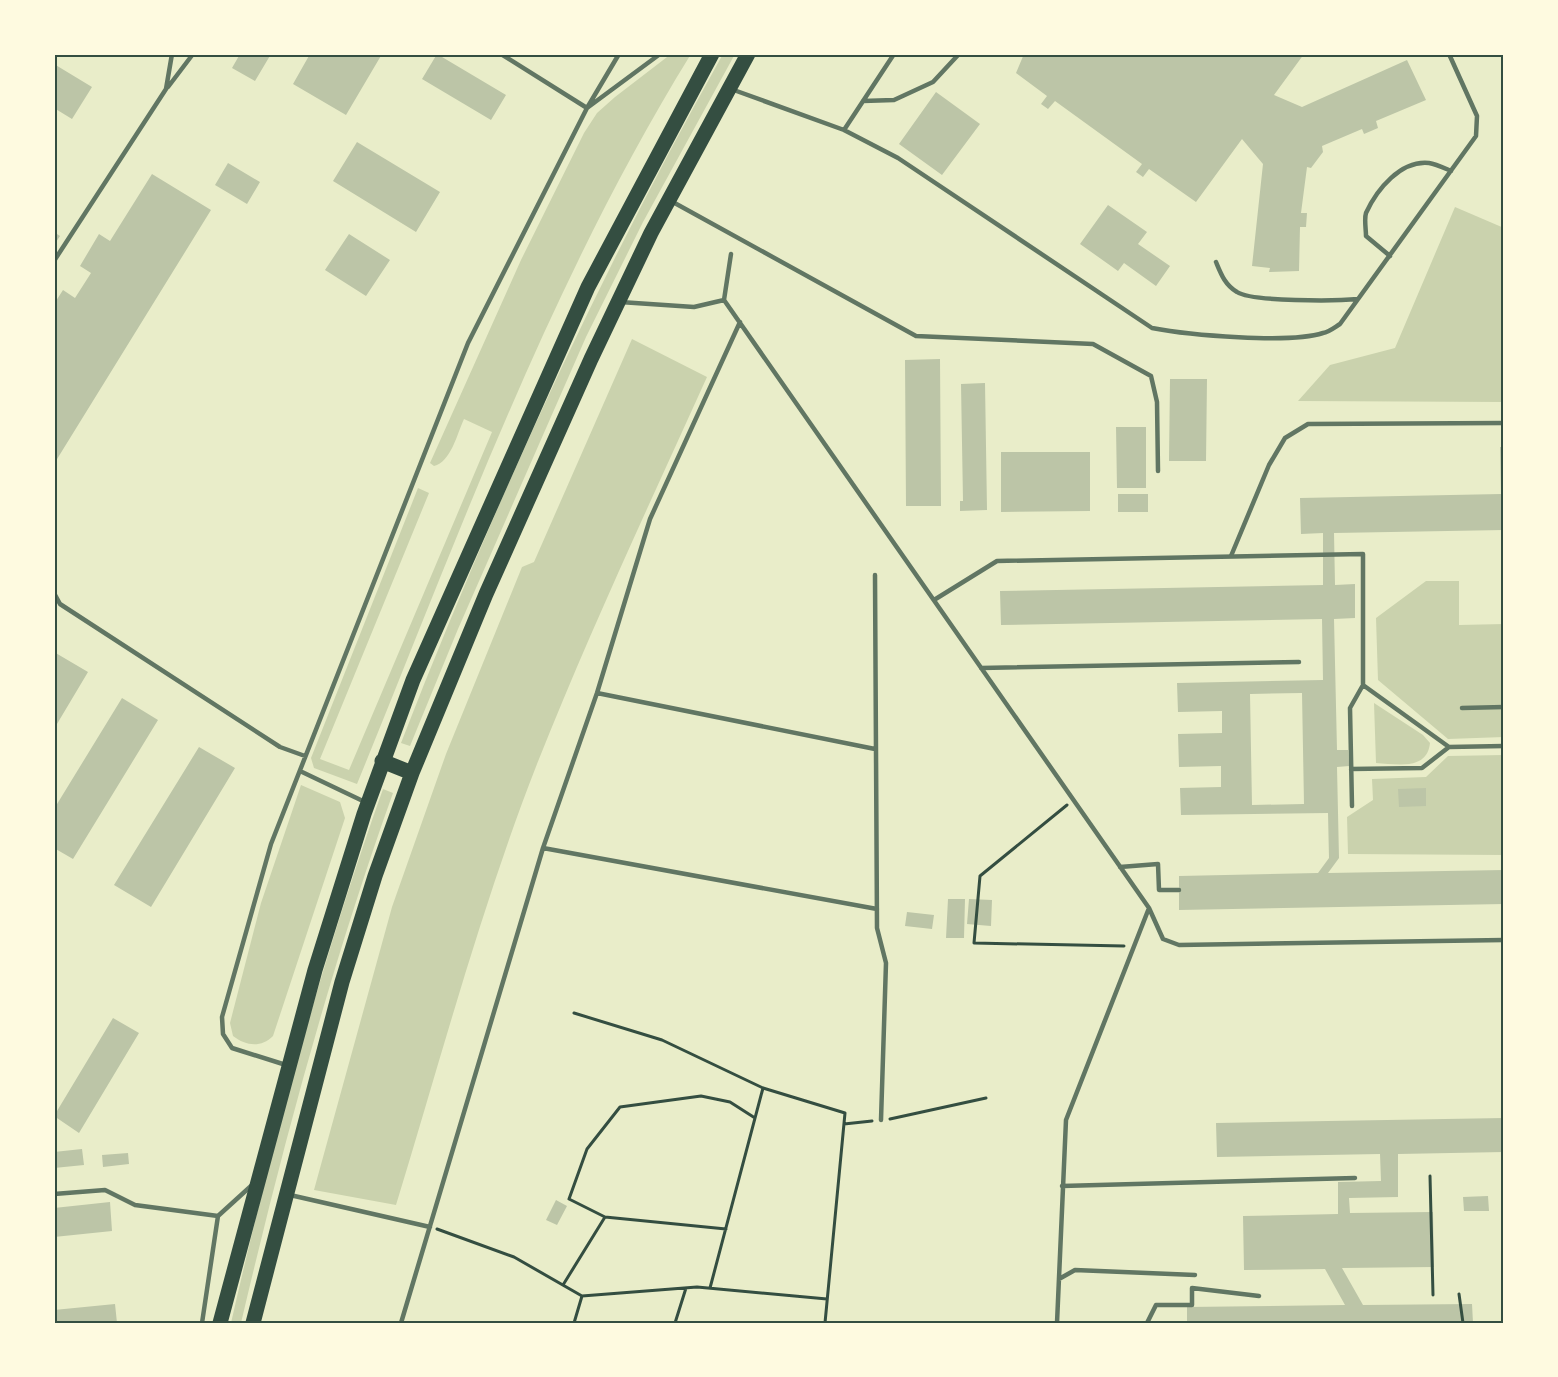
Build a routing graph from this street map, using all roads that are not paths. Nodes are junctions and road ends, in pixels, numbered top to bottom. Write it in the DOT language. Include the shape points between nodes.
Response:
graph roads {
  1 [pos="172,54"];
  2 [pos="193,54"];
  3 [pos="501,54"];
  4 [pos="660,54"];
  5 [pos="712,54"];
  6 [pos="748,54"];
  7 [pos="894,54"];
  8 [pos="959,54"];
  9 [pos="1449,54"];
  10 [pos="617,55"];
  11 [pos="729,88"];
  12 [pos="166,89"];
  13 [pos="863,101"];
  14 [pos="587,108"];
  15 [pos="844,130"];
  16 [pos="1451,171"];
  17 [pos="669,200"];
  18 [pos="731,254"];
  19 [pos="1389,256"];
  20 [pos="54,261"];
  21 [pos="1215,262"];
  22 [pos="1358,299"];
  23 [pos="724,300"];
  24 [pos="618,302"];
  25 [pos="740,322"];
  26 [pos="1504,423"];
  27 [pos="1158,471"];
  28 [pos="1231,556"];
  29 [pos="875,575"];
  30 [pos="54,593"];
  31 [pos="934,600"];
  32 [pos="1299,662"];
  33 [pos="981,668"];
  34 [pos="1363,685"];
  35 [pos="597,693"];
  36 [pos="1504,707"];
  37 [pos="1462,708"];
  38 [pos="1504,746"];
  39 [pos="1449,747"];
  40 [pos="875,749"];
  41 [pos="305,756"];
  42 [pos="382,761"];
  43 [pos="1352,770"];
  44 [pos="300,771"];
  45 [pos="412,773"];
  46 [pos="367,803"];
  47 [pos="1352,806"];
  48 [pos="543,848"];
  49 [pos="1120,867"];
  50 [pos="1179,890"];
  51 [pos="1149,908"];
  52 [pos="877,909"];
  53 [pos="1504,940"];
  54 [pos="288,1066"];
  55 [pos="880,1120"];
  56 [pos="1355,1178"];
  57 [pos="257,1181"];
  58 [pos="1062,1186"];
  59 [pos="54,1194"];
  60 [pos="285,1194"];
  61 [pos="218,1216"];
  62 [pos="430,1227"];
  63 [pos="1195,1275"];
  64 [pos="1059,1279"];
  65 [pos="1260,1296"];
  66 [pos="202,1323"];
  67 [pos="220,1323"];
  68 [pos="253,1323"];
  69 [pos="401,1323"];
  70 [pos="1057,1323"];
  71 [pos="1147,1323"];
  1 -- 12 [label="lane"];
  2 -- 12 [label="lane"];
  3 -- 14 [label="lane"];
  4 -- 14 [label="lane"];
  5 -- 42 [label="highway" via="627,208 556,355 447,600"];
  6 -- 11 [label="highway"];
  7 -- 13 [label="lane"];
  8 -- 13 [label="lane" via="933,82 894,100"];
  9 -- 16 [label="lane" via="1477,117 1476,136"];
  10 -- 14 [label="lane"];
  11 -- 15 [label="lane"];
  11 -- 17 [label="highway"];
  12 -- 20 [label="lane"];
  13 -- 15 [label="lane"];
  14 -- 41 [label="lane" via="468,343"];
  15 -- 22 [label="lane" via="898,158 1152,328 1175,333 1295,338 1324,333 1340,324"];
  16 -- 19 [label="lane"];
  16 -- 19 [label="lane" via="1423,163 1406,167 1384,184 1365,214 1366,236"];
  17 -- 24 [label="highway"];
  17 -- 27 [label="lane" via="916,336 1093,344 1152,376 1157,402"];
  18 -- 23 [label="lane"];
  19 -- 22 [label="lane"];
  21 -- 22 [label="lane" via="1225,282 1239,294"];
  23 -- 24 [label="lane" via="694,307"];
  23 -- 25 [label="lane"];
  24 -- 45 [label="highway" via="486,594"];
  25 -- 31 [label="lane"];
  25 -- 35 [label="lane" via="650,519"];
  26 -- 28 [label="lane" via="1308,424 1285,438 1279,447"];
  28 -- 31 [label="lane" via="997,561"];
  28 -- 34 [label="lane" via="1363,554"];
  29 -- 40 [label="lane"];
  30 -- 41 [label="lane" via="60,604 280,747"];
  31 -- 33 [label="lane"];
  32 -- 33 [label="lane"];
  33 -- 49 [label="lane"];
  34 -- 39 [label="lane"];
  34 -- 43 [label="lane" via="1350,708"];
  35 -- 40 [label="lane"];
  35 -- 48 [label="lane"];
  36 -- 37 [label="lane"];
  38 -- 39 [label="lane"];
  39 -- 43 [label="lane" via="1422,768"];
  40 -- 52 [label="lane"];
  41 -- 44 [label="lane"];
  42 -- 45 [label="highway"];
  42 -- 46 [label="highway"];
  43 -- 47 [label="lane"];
  44 -- 46 [label="lane"];
  44 -- 54 [label="lane" via="271,844 221,1026 232,1048"];
  45 -- 60 [label="highway" via="345,971"];
  46 -- 54 [label="highway"];
  48 -- 52 [label="lane"];
  48 -- 62 [label="lane"];
  49 -- 50 [label="lane" via="1158,864 1159,890"];
  49 -- 51 [label="lane"];
  51 -- 53 [label="lane" via="1163,939 1179,945"];
  51 -- 58 [label="lane" via="1066,1120"];
  52 -- 55 [label="lane" via="877,928 886,963"];
  54 -- 57 [label="highway"];
  56 -- 58 [label="lane"];
  57 -- 61 [label="lane"];
  57 -- 67 [label="highway"];
  58 -- 64 [label="lane"];
  59 -- 61 [label="lane" via="105,1190 135,1205"];
  60 -- 62 [label="lane"];
  60 -- 68 [label="highway"];
  61 -- 66 [label="lane"];
  62 -- 69 [label="lane"];
  63 -- 64 [label="lane" via="1075,1270"];
  64 -- 70 [label="lane"];
  65 -- 71 [label="lane" via="1192,1288 1192,1305 1156,1305"];
}
